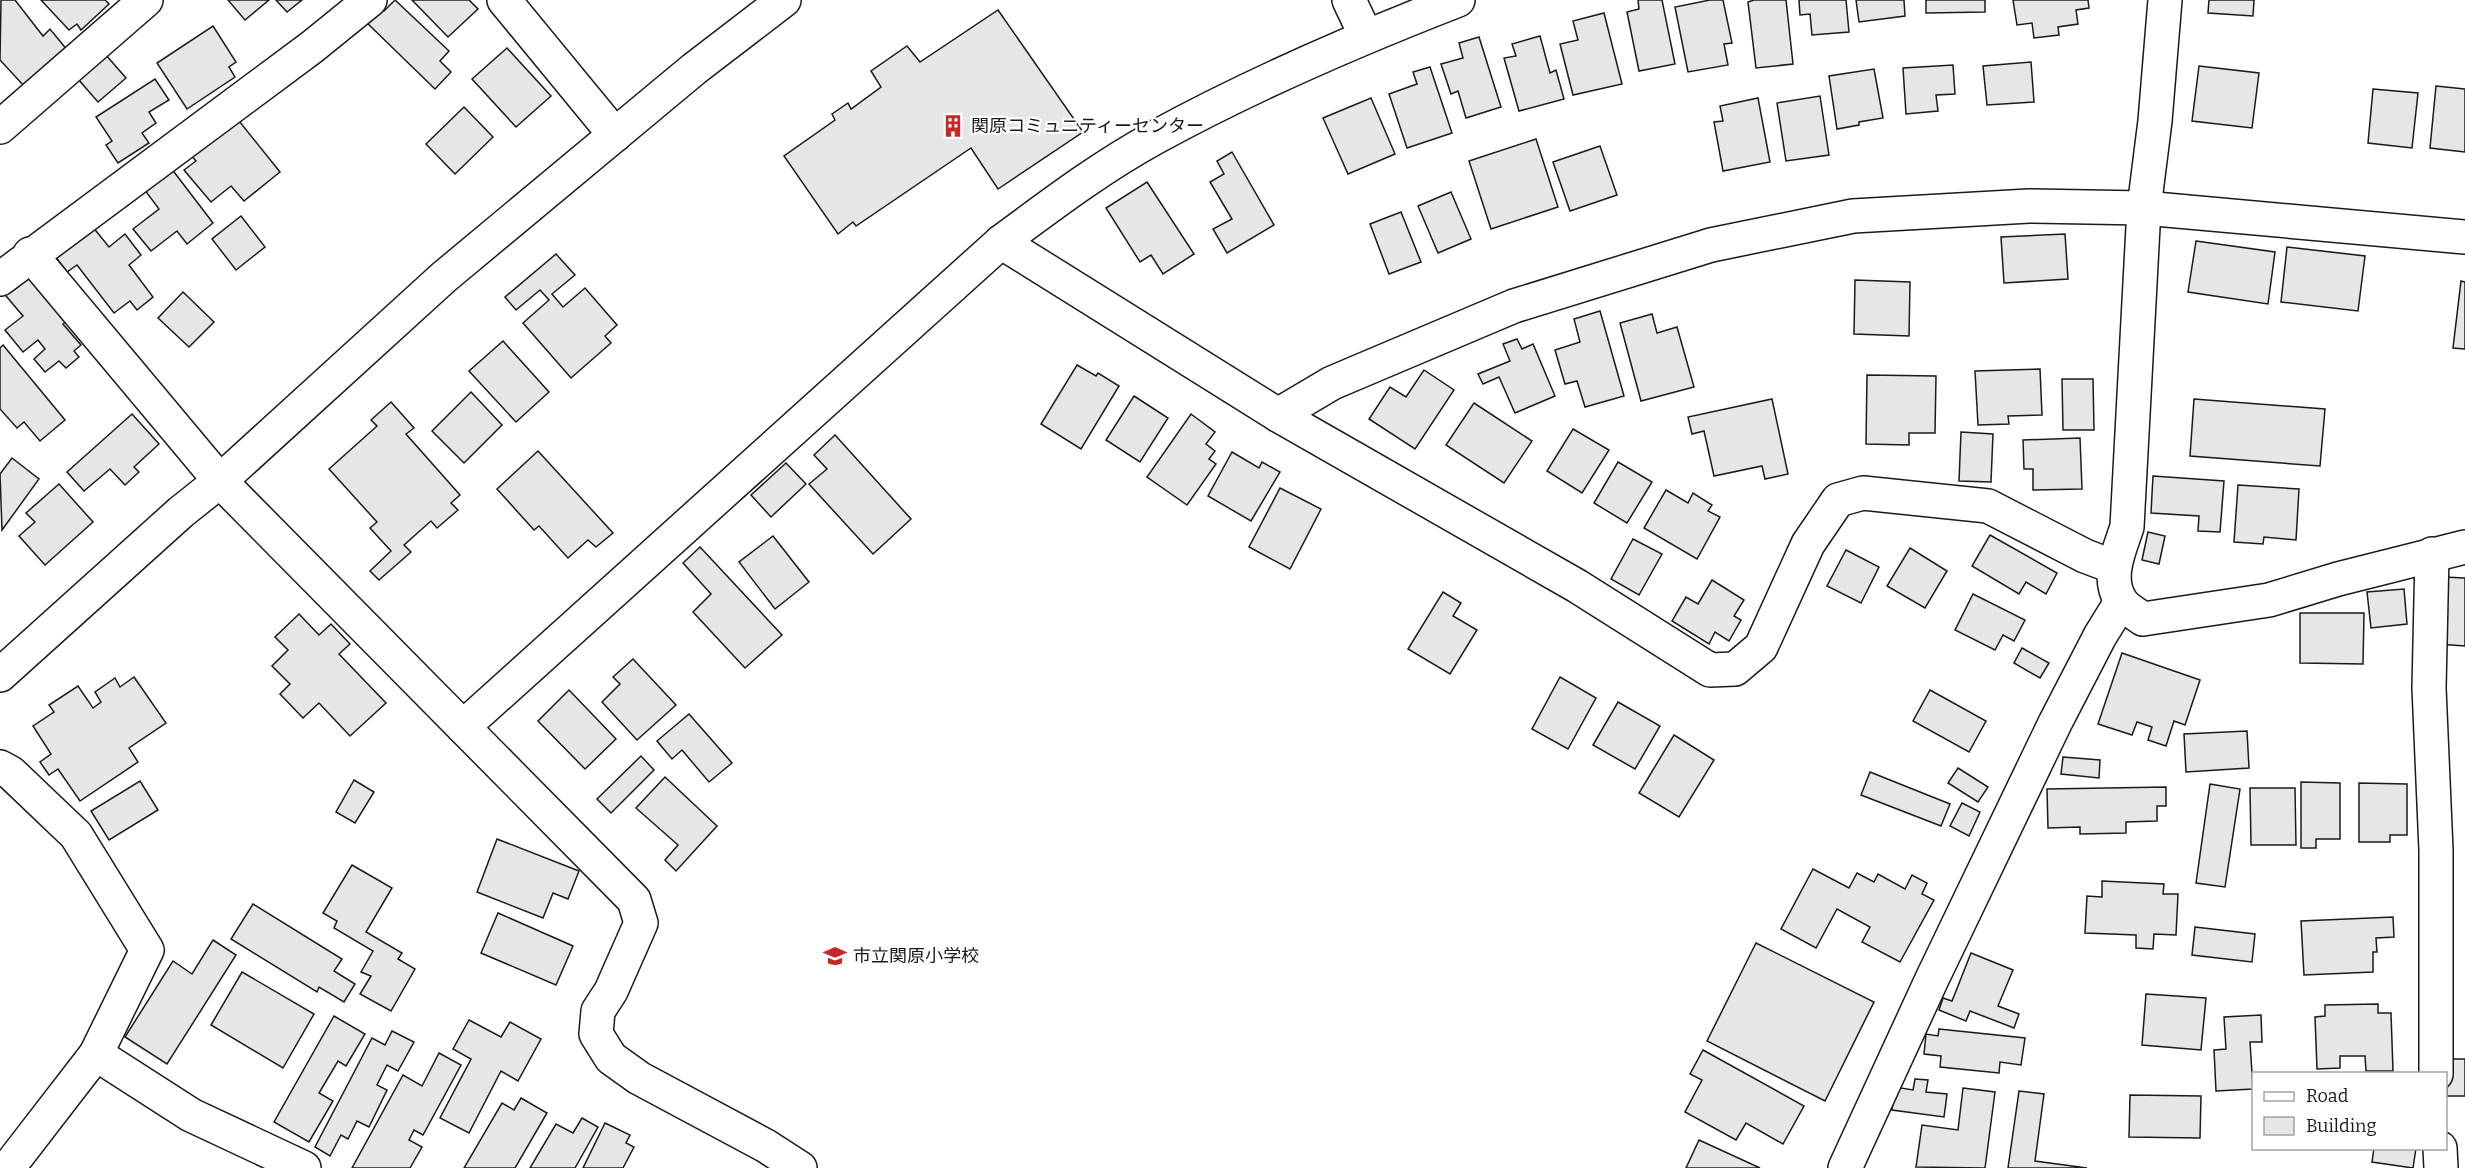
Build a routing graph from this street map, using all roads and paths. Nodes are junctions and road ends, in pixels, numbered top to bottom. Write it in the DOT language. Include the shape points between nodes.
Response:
graph roads {
  1 [pos="146,0"];
  2 [pos="370,0"];
  3 [pos="504,0"];
  4 [pos="784,0"];
  5 [pos="1349,0"];
  6 [pos="1458,0"];
  7 [pos="2165,0"];
  8 [pos="1366,36"];
  9 [pos="0,127"];
  10 [pos="615,135"];
  11 [pos="2144,208"];
  12 [pos="2465,237"];
  13 [pos="1001,242"];
  14 [pos="30,255"];
  15 [pos="0,279"];
  16 [pos="1278,415"];
  17 [pos="220,481"];
  18 [pos="2465,547"];
  19 [pos="2432,554"];
  20 [pos="2114,567"];
  21 [pos="2121,602"];
  22 [pos="0,675"];
  23 [pos="463,727"];
  24 [pos="0,767"];
  25 [pos="96,1054"];
  26 [pos="2436,1072"];
  27 [pos="2440,1150"];
  28 [pos="8,1168"];
  29 [pos="304,1168"];
  30 [pos="800,1168"];
  31 [pos="1845,1168"];
  32 [pos="2441,1168"];
  1 -- 9 [label="street"];
  2 -- 14 [label="street"];
  3 -- 10 [label="street"];
  4 -- 10 [label="street"];
  5 -- 8 [label="street"];
  6 -- 8 [label="street"];
  7 -- 11 [label="street"];
  8 -- 13 [label="street" via="1154,138"];
  10 -- 17 [label="street" via="444,277"];
  11 -- 12 [label="street"];
  11 -- 16 [label="street" via="2029,206 1853,216 1711,245 1514,306 1332,383"];
  11 -- 20 [label="street" via="2127,527"];
  13 -- 16 [label="street"];
  13 -- 23 [label="street"];
  14 -- 15 [label="street"];
  14 -- 17 [label="street"];
  16 -- 20 [label="street" via="1577,586 1710,670 1735,669 1761,647 1808,544 1838,500 1863,493 1988,506"];
  17 -- 22 [label="street"];
  17 -- 23 [label="street"];
  18 -- 19 [label="street"];
  19 -- 21 [label="street" via="2269,600 2143,619"];
  19 -- 26 [label="street" via="2428,688 2436,850"];
  20 -- 21 [label="street" via="2113,582"];
  21 -- 31 [label="street" via="2055,723"];
  23 -- 30 [label="street" via="634,900 641,923 598,1011 596,1034 611,1058 639,1078"];
  24 -- 25 [label="street" via="76,835 147,950"];
  25 -- 28 [label="street"];
  25 -- 29 [label="street" via="191,1115"];
  27 -- 32 [label="street"];
}
